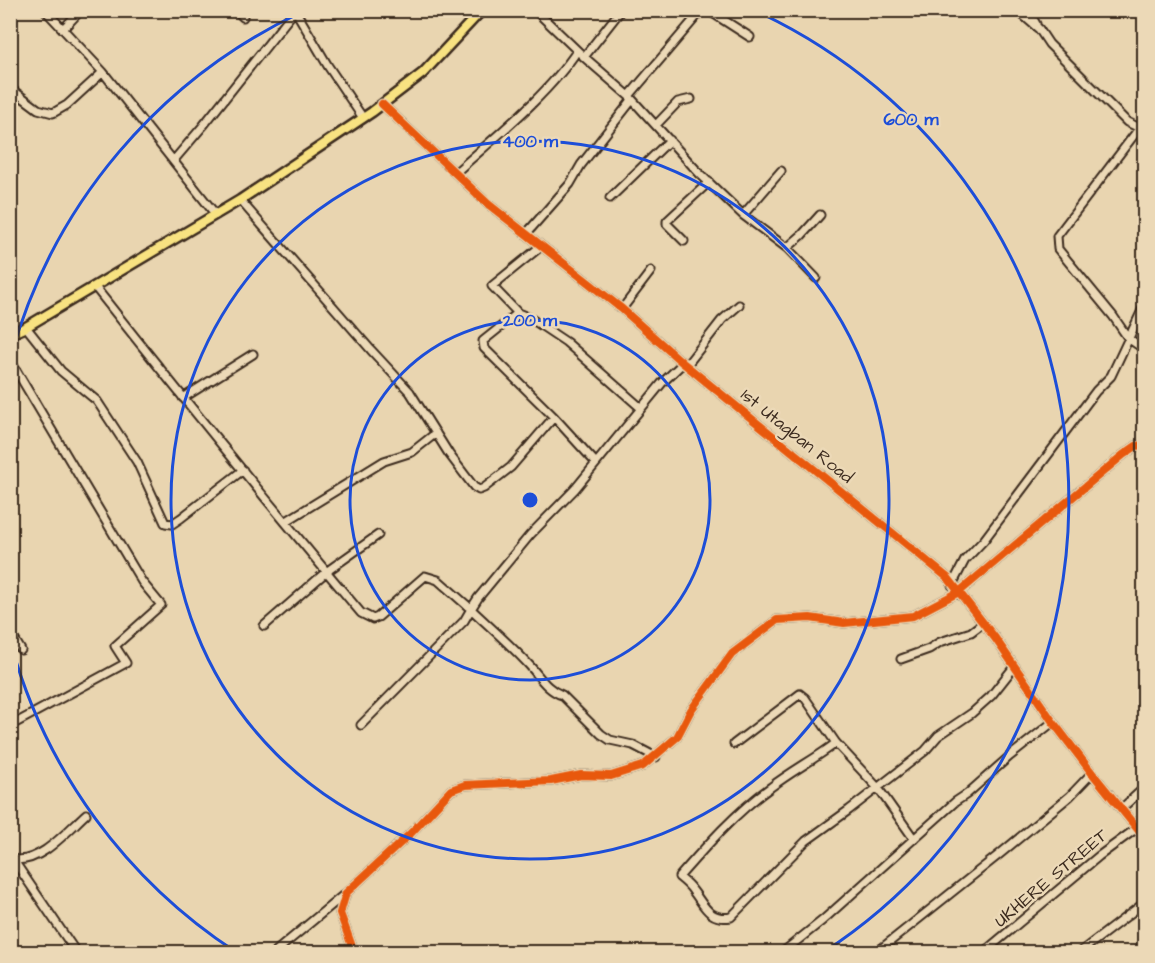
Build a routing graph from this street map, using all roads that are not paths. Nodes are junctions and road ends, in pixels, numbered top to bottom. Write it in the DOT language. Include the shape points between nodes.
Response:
graph roads {
  1 [pos="45,10"];
  2 [pos="81,10"];
  3 [pos="236,10"];
  4 [pos="295,10"];
  5 [pos="482,10"];
  6 [pos="535,10"];
  7 [pos="621,10"];
  8 [pos="702,10"];
  9 [pos="708,10"];
  10 [pos="1017,10"];
  11 [pos="1028,10"];
  12 [pos="243,17"];
  13 [pos="63,29"];
  14 [pos="1039,29"];
  15 [pos="750,37"];
  16 [pos="577,51"];
  17 [pos="584,57"];
  18 [pos="103,72"];
  19 [pos="10,88"];
  20 [pos="631,98"];
  21 [pos="691,99"];
  22 [pos="382,104"];
  23 [pos="363,118"];
  24 [pos="657,125"];
  25 [pos="1143,127"];
  26 [pos="670,140"];
  27 [pos="174,160"];
  28 [pos="780,171"];
  29 [pos="455,173"];
  30 [pos="709,182"];
  31 [pos="610,198"];
  32 [pos="240,200"];
  33 [pos="216,215"];
  34 [pos="743,215"];
  35 [pos="820,215"];
  36 [pos="526,234"];
  37 [pos="684,241"];
  38 [pos="540,247"];
  39 [pos="787,248"];
  40 [pos="651,271"];
  41 [pos="816,278"];
  42 [pos="94,286"];
  43 [pos="740,305"];
  44 [pos="1144,306"];
  45 [pos="622,309"];
  46 [pos="518,313"];
  47 [pos="26,327"];
  48 [pos="10,334"];
  49 [pos="1128,338"];
  50 [pos="1144,349"];
  51 [pos="252,354"];
  52 [pos="10,360"];
  53 [pos="684,364"];
  54 [pos="183,398"];
  55 [pos="641,408"];
  56 [pos="554,417"];
  57 [pos="436,434"];
  58 [pos="1144,445"];
  59 [pos="596,463"];
  60 [pos="243,470"];
  61 [pos="285,522"];
  62 [pos="378,535"];
  63 [pos="326,572"];
  64 [pos="952,585"];
  65 [pos="959,592"];
  66 [pos="471,609"];
  67 [pos="983,623"];
  68 [pos="264,626"];
  69 [pos="10,632"];
  70 [pos="21,650"];
  71 [pos="901,659"];
  72 [pos="1014,668"];
  73 [pos="1053,722"];
  74 [pos="361,724"];
  75 [pos="10,726"];
  76 [pos="836,743"];
  77 [pos="734,744"];
  78 [pos="656,757"];
  79 [pos="1092,773"];
  80 [pos="878,788"];
  81 [pos="1144,788"];
  82 [pos="1121,809"];
  83 [pos="86,814"];
  84 [pos="1137,828"];
  85 [pos="1144,835"];
  86 [pos="914,838"];
  87 [pos="12,857"];
  88 [pos="346,893"];
  89 [pos="1144,903"];
  90 [pos="76,952"];
  91 [pos="275,952"];
  92 [pos="354,952"];
  93 [pos="783,952"];
  94 [pos="877,952"];
  95 [pos="984,952"];
  96 [pos="1080,952"];
  1 -- 13 [label="street"];
  2 -- 13 [label="street"];
  3 -- 12 [label="street"];
  4 -- 23 [label="street"];
  4 -- 27 [label="street"];
  5 -- 22 [label="main road" via="423,72"];
  6 -- 16 [label="street"];
  7 -- 17 [label="street"];
  8 -- 20 [label="street"];
  9 -- 15 [label="street"];
  10 -- 14 [label="street"];
  11 -- 14 [label="street"];
  13 -- 18 [label="street"];
  14 -- 25 [label="street" via="1049,44 1127,122"];
  16 -- 17 [label="street"];
  16 -- 29 [label="street" via="567,67 521,113"];
  17 -- 20 [label="street"];
  18 -- 19 [label="street" via="53,113 38,109"];
  18 -- 27 [label="street"];
  20 -- 24 [label="street"];
  20 -- 36 [label="street" via="570,184"];
  21 -- 24 [label="street" via="678,102"];
  22 -- 23 [label="main road"];
  22 -- 29 [label="street, 1st Utagban Road"];
  23 -- 32 [label="main road"];
  24 -- 26 [label="street"];
  25 -- 49 [label="street" via="1057,236 1058,249"];
  26 -- 30 [label="street"];
  26 -- 31 [label="street"];
  27 -- 33 [label="street"];
  28 -- 34 [label="street"];
  29 -- 36 [label="street, 1st Utagban Road"];
  30 -- 34 [label="street"];
  30 -- 37 [label="street" via="667,221"];
  32 -- 33 [label="main road"];
  32 -- 57 [label="street" via="410,392"];
  33 -- 42 [label="main road"];
  34 -- 39 [label="street"];
  35 -- 39 [label="street"];
  36 -- 38 [label="street, 1st Utagban Road"];
  38 -- 45 [label="street, 1st Utagban Road"];
  38 -- 46 [label="street" via="492,286"];
  39 -- 41 [label="street"];
  40 -- 45 [label="street"];
  42 -- 47 [label="main road"];
  42 -- 54 [label="street"];
  43 -- 53 [label="street"];
  44 -- 49 [label="street"];
  45 -- 53 [label="street, 1st Utagban Road"];
  46 -- 55 [label="street" via="566,342"];
  46 -- 56 [label="street" via="483,345"];
  47 -- 48 [label="main road"];
  47 -- 60 [label="street" via="61,371 97,400 136,462 165,523 172,524 181,518"];
  49 -- 50 [label="street"];
  49 -- 64 [label="street" via="1111,375 965,560"];
  51 -- 54 [label="street"];
  52 -- 75 [label="street" via="142,582 161,605 115,646 126,663"];
  53 -- 55 [label="street"];
  53 -- 64 [label="street, 1st Utagban Road"];
  54 -- 60 [label="street"];
  55 -- 59 [label="street"];
  56 -- 57 [label="street" via="511,467 478,489"];
  56 -- 59 [label="street"];
  57 -- 61 [label="street" via="412,452 384,461"];
  58 -- 65 [label="street" via="1123,455"];
  59 -- 66 [label="street" via="530,535"];
  60 -- 61 [label="street"];
  61 -- 63 [label="street"];
  62 -- 63 [label="street"];
  63 -- 66 [label="street" via="361,613 373,620 425,576 438,580"];
  63 -- 68 [label="street"];
  64 -- 65 [label="street, 1st Utagban Road"];
  65 -- 67 [label="street, 1st Utagban Road"];
  65 -- 78 [label="street" via="913,616 844,623 810,618 777,620 732,654 676,736"];
  66 -- 74 [label="street" via="464,621"];
  66 -- 78 [label="street" via="544,684 562,695 601,734"];
  67 -- 71 [label="street" via="971,632"];
  67 -- 72 [label="street, 1st Utagban Road"];
  69 -- 70 [label="street"];
  72 -- 73 [label="street, 1st Utagban Road"];
  72 -- 80 [label="street" via="991,696"];
  73 -- 79 [label="street, 1st Utagban Road"];
  73 -- 86 [label="street"];
  76 -- 77 [label="street" via="800,694"];
  76 -- 80 [label="street"];
  76 -- 80 [label="street" via="751,803 679,877 694,891 702,906 723,918 731,916 806,841"];
  78 -- 88 [label="street" via="643,766 611,776 465,785 451,790"];
  79 -- 82 [label="street, 1st Utagban Road"];
  79 -- 94 [label="street" via="1044,818"];
  80 -- 86 [label="street"];
  81 -- 82 [label="street"];
  82 -- 84 [label="street, 1st Utagban Road"];
  83 -- 87 [label="street" via="36,858 22,861"];
  84 -- 85 [label="street, 1st Utagban Road"];
  84 -- 95 [label="street, UKHERE STREET"];
  86 -- 93 [label="street"];
  87 -- 90 [label="street"];
  88 -- 91 [label="street"];
  88 -- 92 [label="street" via="340,913"];
  89 -- 96 [label="street"];
}
